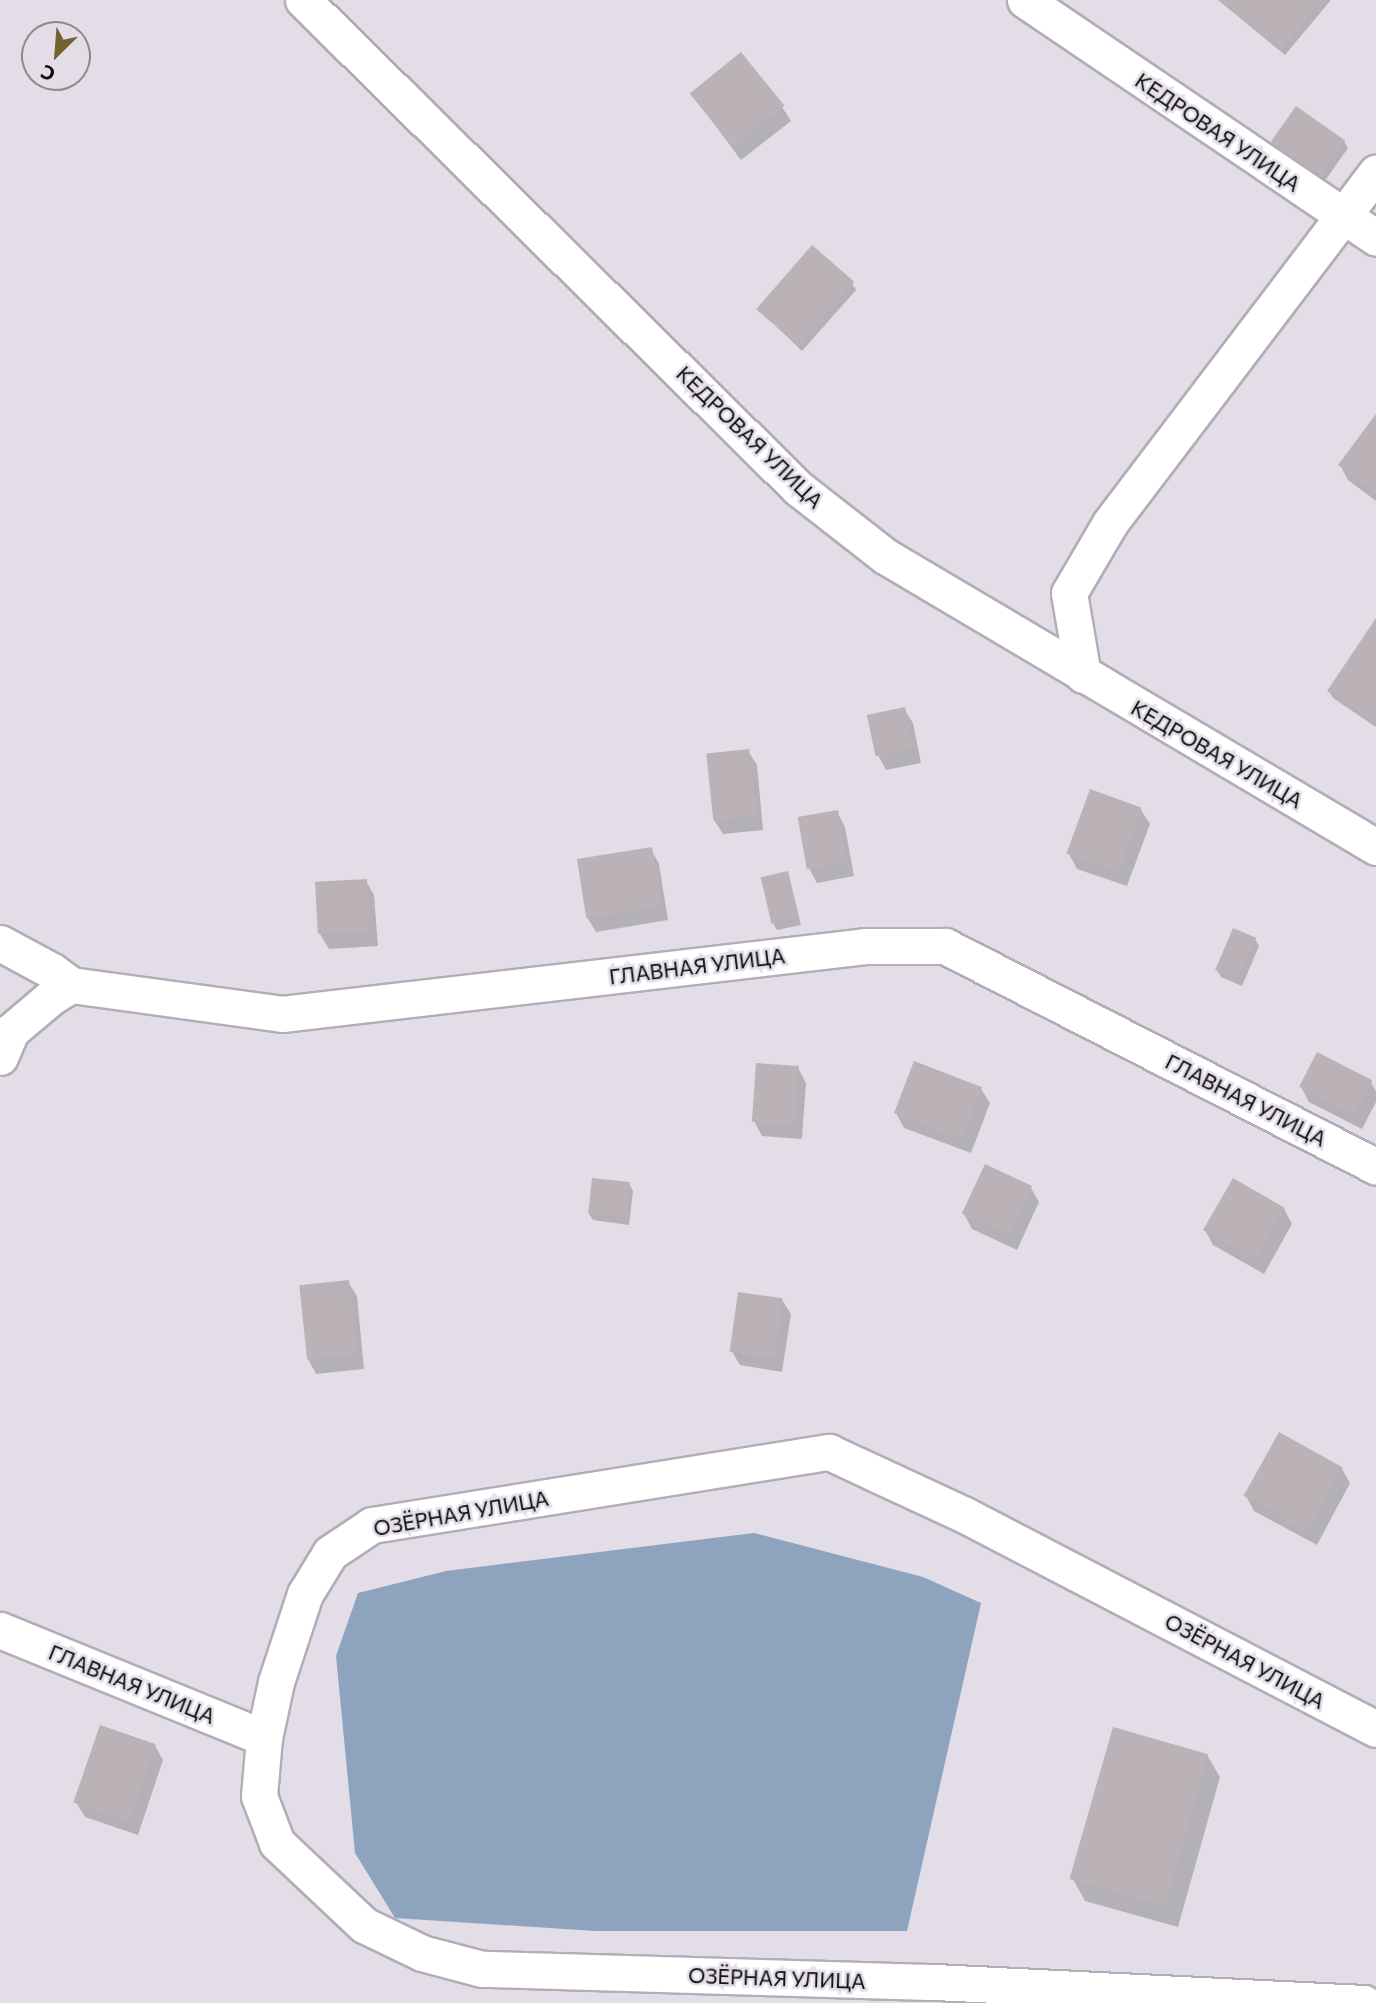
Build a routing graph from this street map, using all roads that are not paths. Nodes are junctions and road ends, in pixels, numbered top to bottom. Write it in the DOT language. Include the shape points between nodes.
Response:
graph roads {
  1 [pos="303,0"];
  2 [pos="1025,0"];
  3 [pos="1376,172"];
  4 [pos="1342,216"];
  5 [pos="1376,238"];
  6 [pos="1083,675"];
  7 [pos="1376,847"];
  8 [pos="0,943"];
  9 [pos="71,985"];
  10 [pos="0,1057"];
  11 [pos="1376,1167"];
  12 [pos="0,1630"];
  13 [pos="1376,1729"];
  14 [pos="264,1738"];
  15 [pos="1364,2003"];
  1 -- 6 [label="lane, КЕДРОВАЯ УЛИЦА" via="798,488 885,556"];
  2 -- 4 [label="lane, КЕДРОВАЯ УЛИЦА"];
  3 -- 4 [label="lane"];
  4 -- 5 [label="lane, КЕДРОВАЯ УЛИЦА"];
  4 -- 6 [label="lane" via="1110,523 1069,593"];
  6 -- 7 [label="lane, КЕДРОВАЯ УЛИЦА"];
  8 -- 9 [label="lane"];
  9 -- 10 [label="lane" via="11,1031"];
  9 -- 11 [label="lane, ГЛАВНАЯ УЛИЦА" via="282,1014 865,946 945,946"];
  12 -- 14 [label="lane, ГЛАВНАЯ УЛИЦА"];
  13 -- 14 [label="lane, ОЗЁРНАЯ УЛИЦА" via="965,1515 829,1452 372,1525 330,1553 305,1594 276,1682"];
  14 -- 15 [label="lane, ОЗЁРНАЯ УЛИЦА" via="259,1796 277,1843 364,1925 422,1954 482,1969 928,1982"];
}
